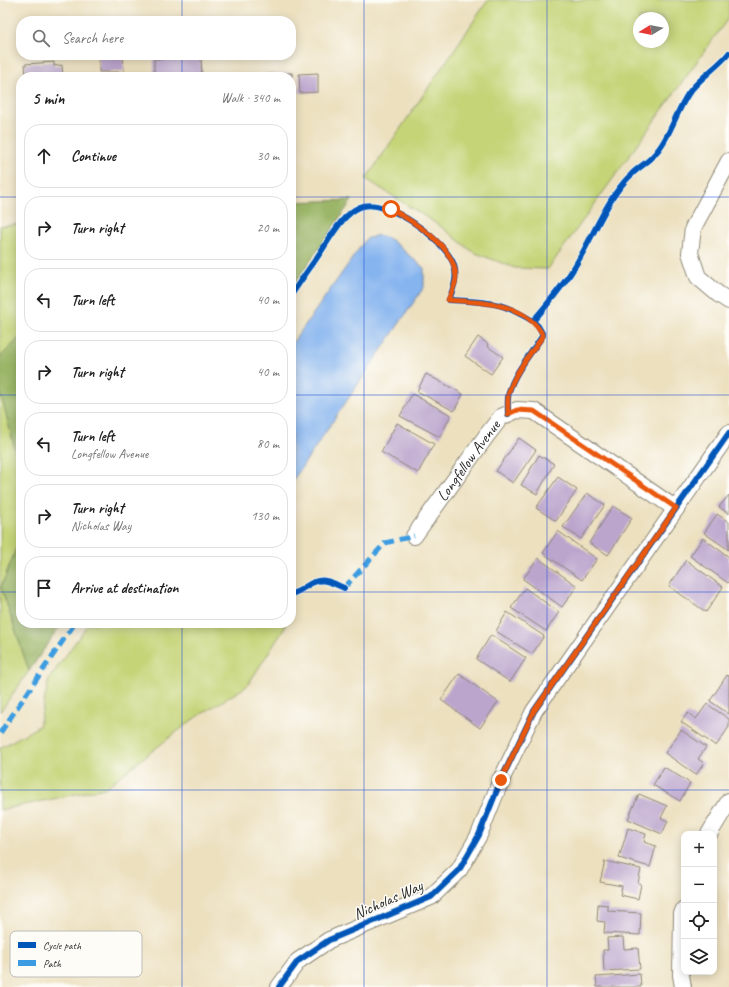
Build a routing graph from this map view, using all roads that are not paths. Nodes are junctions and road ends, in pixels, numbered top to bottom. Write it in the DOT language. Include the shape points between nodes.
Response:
graph roads {
  1 [pos="729,161"];
  2 [pos="729,301"];
  3 [pos="729,433"];
  4 [pos="676,508"];
  5 [pos="414,536"];
  6 [pos="729,801"];
  7 [pos="711,831"];
  8 [pos="682,939"];
  9 [pos="279,987"];
  10 [pos="683,987"];
  1 -- 2 [label="street" via="693,228 690,253 698,277"];
  3 -- 4 [label="street, Nicholas Way"];
  4 -- 5 [label="street, Longfellow Avenue" via="534,411 517,410 501,417"];
  4 -- 9 [label="street, Nicholas Way" via="534,711 501,780 480,835 459,870 431,897 329,940 298,961"];
  6 -- 7 [label="street"];
  8 -- 10 [label="street"];
}
